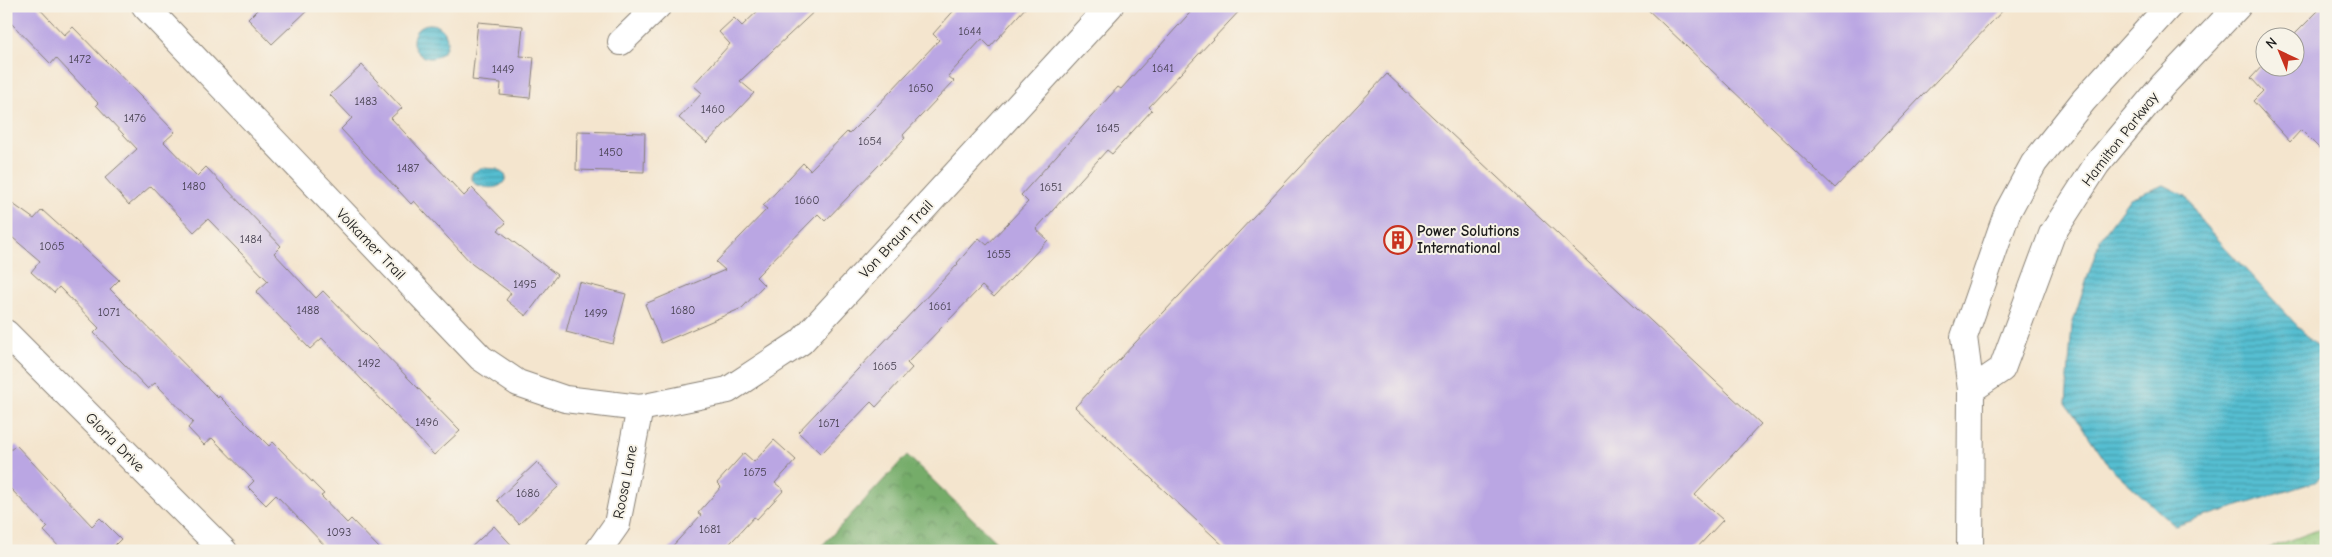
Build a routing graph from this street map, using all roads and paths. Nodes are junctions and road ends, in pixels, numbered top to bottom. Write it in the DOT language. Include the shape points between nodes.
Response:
graph roads {
  1 [pos="658,6"];
  2 [pos="1110,6"];
  3 [pos="2169,6"];
  4 [pos="2238,6"];
  5 [pos="156,10"];
  6 [pos="621,42"];
  7 [pos="6,333"];
  8 [pos="1971,390"];
  9 [pos="640,408"];
  10 [pos="224,551"];
  11 [pos="598,551"];
  12 [pos="1970,551"];
  1 -- 6 [label="street"];
  2 -- 9 [label="street, Von Braun Trail" via="801,342 728,390"];
  3 -- 8 [label="street" via="2084,100 2034,163 2007,213 1964,337"];
  4 -- 8 [label="street, Hamilton Parkway" via="2163,85 2097,164 2052,234 2002,369"];
  5 -- 9 [label="street, Volkamer Trail" via="481,358 518,382 565,399"];
  7 -- 10 [label="street, Gloria Drive"];
  8 -- 12 [label="street"];
  9 -- 11 [label="street, Roosa Lane" via="617,524"];
}
